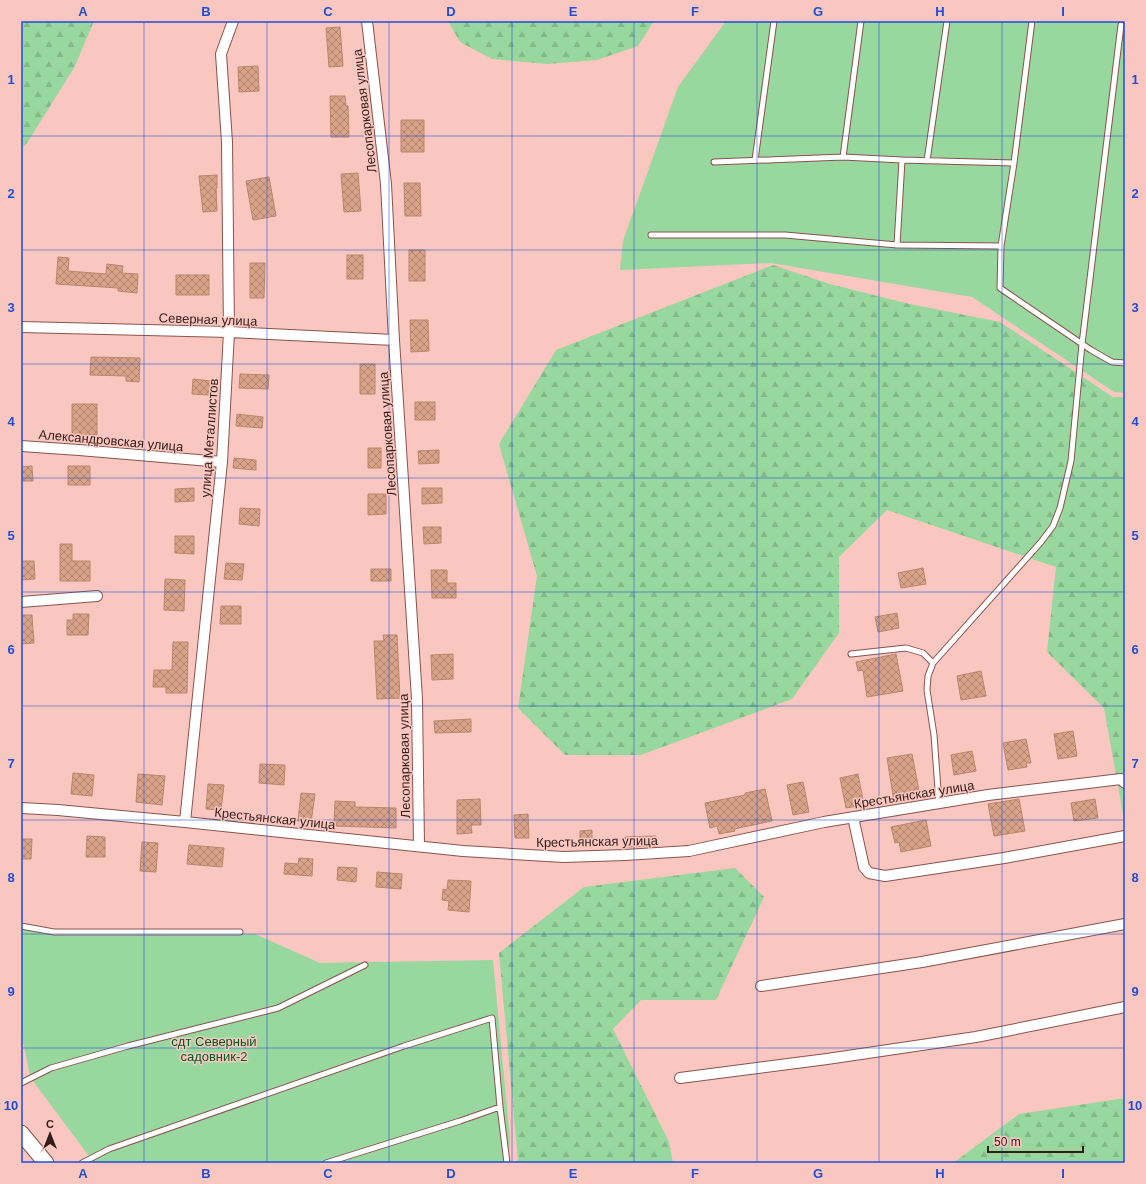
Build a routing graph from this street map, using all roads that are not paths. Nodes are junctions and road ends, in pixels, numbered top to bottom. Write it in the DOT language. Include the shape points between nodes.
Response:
graph roads {
  1 [pos="233,21"];
  2 [pos="366,21"];
  3 [pos="774,21"];
  4 [pos="861,21"];
  5 [pos="946,21"];
  6 [pos="1032,21"];
  7 [pos="1121,25"];
  8 [pos="843,157"];
  9 [pos="755,160"];
  10 [pos="902,160"];
  11 [pos="927,161"];
  12 [pos="714,162"];
  13 [pos="1014,164"];
  14 [pos="651,235"];
  15 [pos="897,245"];
  16 [pos="1001,246"];
  17 [pos="21,327"];
  18 [pos="229,332"];
  19 [pos="394,340"];
  20 [pos="1082,344"];
  21 [pos="1125,363"];
  22 [pos="21,446"];
  23 [pos="222,462"];
  24 [pos="97,596"];
  25 [pos="21,602"];
  26 [pos="851,654"];
  27 [pos="933,663"];
  28 [pos="1123,781"];
  29 [pos="939,803"];
  30 [pos="21,808"];
  31 [pos="853,817"];
  32 [pos="185,822"];
  33 [pos="1125,836"];
  34 [pos="419,846"];
  35 [pos="1125,924"];
  36 [pos="21,926"];
  37 [pos="240,932"];
  38 [pos="365,965"];
  39 [pos="761,986"];
  40 [pos="1125,1007"];
  41 [pos="680,1078"];
  42 [pos="21,1083"];
  43 [pos="500,1107"];
  44 [pos="21,1133"];
  45 [pos="46,1163"];
  46 [pos="82,1163"];
  47 [pos="326,1163"];
  48 [pos="507,1163"];
  1 -- 18 [label="street, улица Металлистов" via="220,54 227,142"];
  2 -- 19 [label="street, Лесопарковая улица" via="386,184"];
  3 -- 9 [label="lane"];
  4 -- 8 [label="lane"];
  5 -- 11 [label="lane"];
  6 -- 13 [label="lane"];
  7 -- 20 [label="lane"];
  8 -- 9 [label="lane"];
  8 -- 10 [label="lane"];
  9 -- 12 [label="lane"];
  10 -- 11 [label="lane"];
  10 -- 15 [label="lane"];
  11 -- 13 [label="lane"];
  13 -- 16 [label="lane"];
  14 -- 15 [label="lane" via="784,235"];
  15 -- 16 [label="lane"];
  16 -- 20 [label="lane" via="1000,288"];
  17 -- 18 [label="street, Северная улица"];
  18 -- 19 [label="street, Северная улица"];
  18 -- 23 [label="street, улица Металлистов"];
  19 -- 34 [label="street, Лесопарковая улица" via="417,699"];
  20 -- 21 [label="lane" via="1112,362"];
  20 -- 27 [label="lane" via="1071,461 1053,526"];
  22 -- 23 [label="street, Александровская улица"];
  23 -- 32 [label="street, улица Металлистов"];
  24 -- 25 [label="street"];
  26 -- 27 [label="lane" via="906,648 923,653"];
  27 -- 29 [label="lane" via="928,676 927,690 934,735"];
  28 -- 29 [label="street, Крестьянская улица" via="988,795"];
  29 -- 31 [label="street, Крестьянская улица"];
  30 -- 32 [label="street, Крестьянская улица"];
  31 -- 33 [label="street" via="864,867 869,873 885,876"];
  31 -- 34 [label="street, Крестьянская улица" via="689,851 564,857"];
  32 -- 34 [label="street, Крестьянская улица"];
  35 -- 39 [label="street" via="922,962"];
  36 -- 37 [label="lane" via="54,932"];
  38 -- 42 [label="lane" via="278,1008 51,1068"];
  40 -- 41 [label="street" via="976,1036"];
  43 -- 46 [label="lane" via="492,1018 109,1148"];
  43 -- 47 [label="lane"];
  43 -- 48 [label="lane"];
  44 -- 45 [label="main road"];
}
